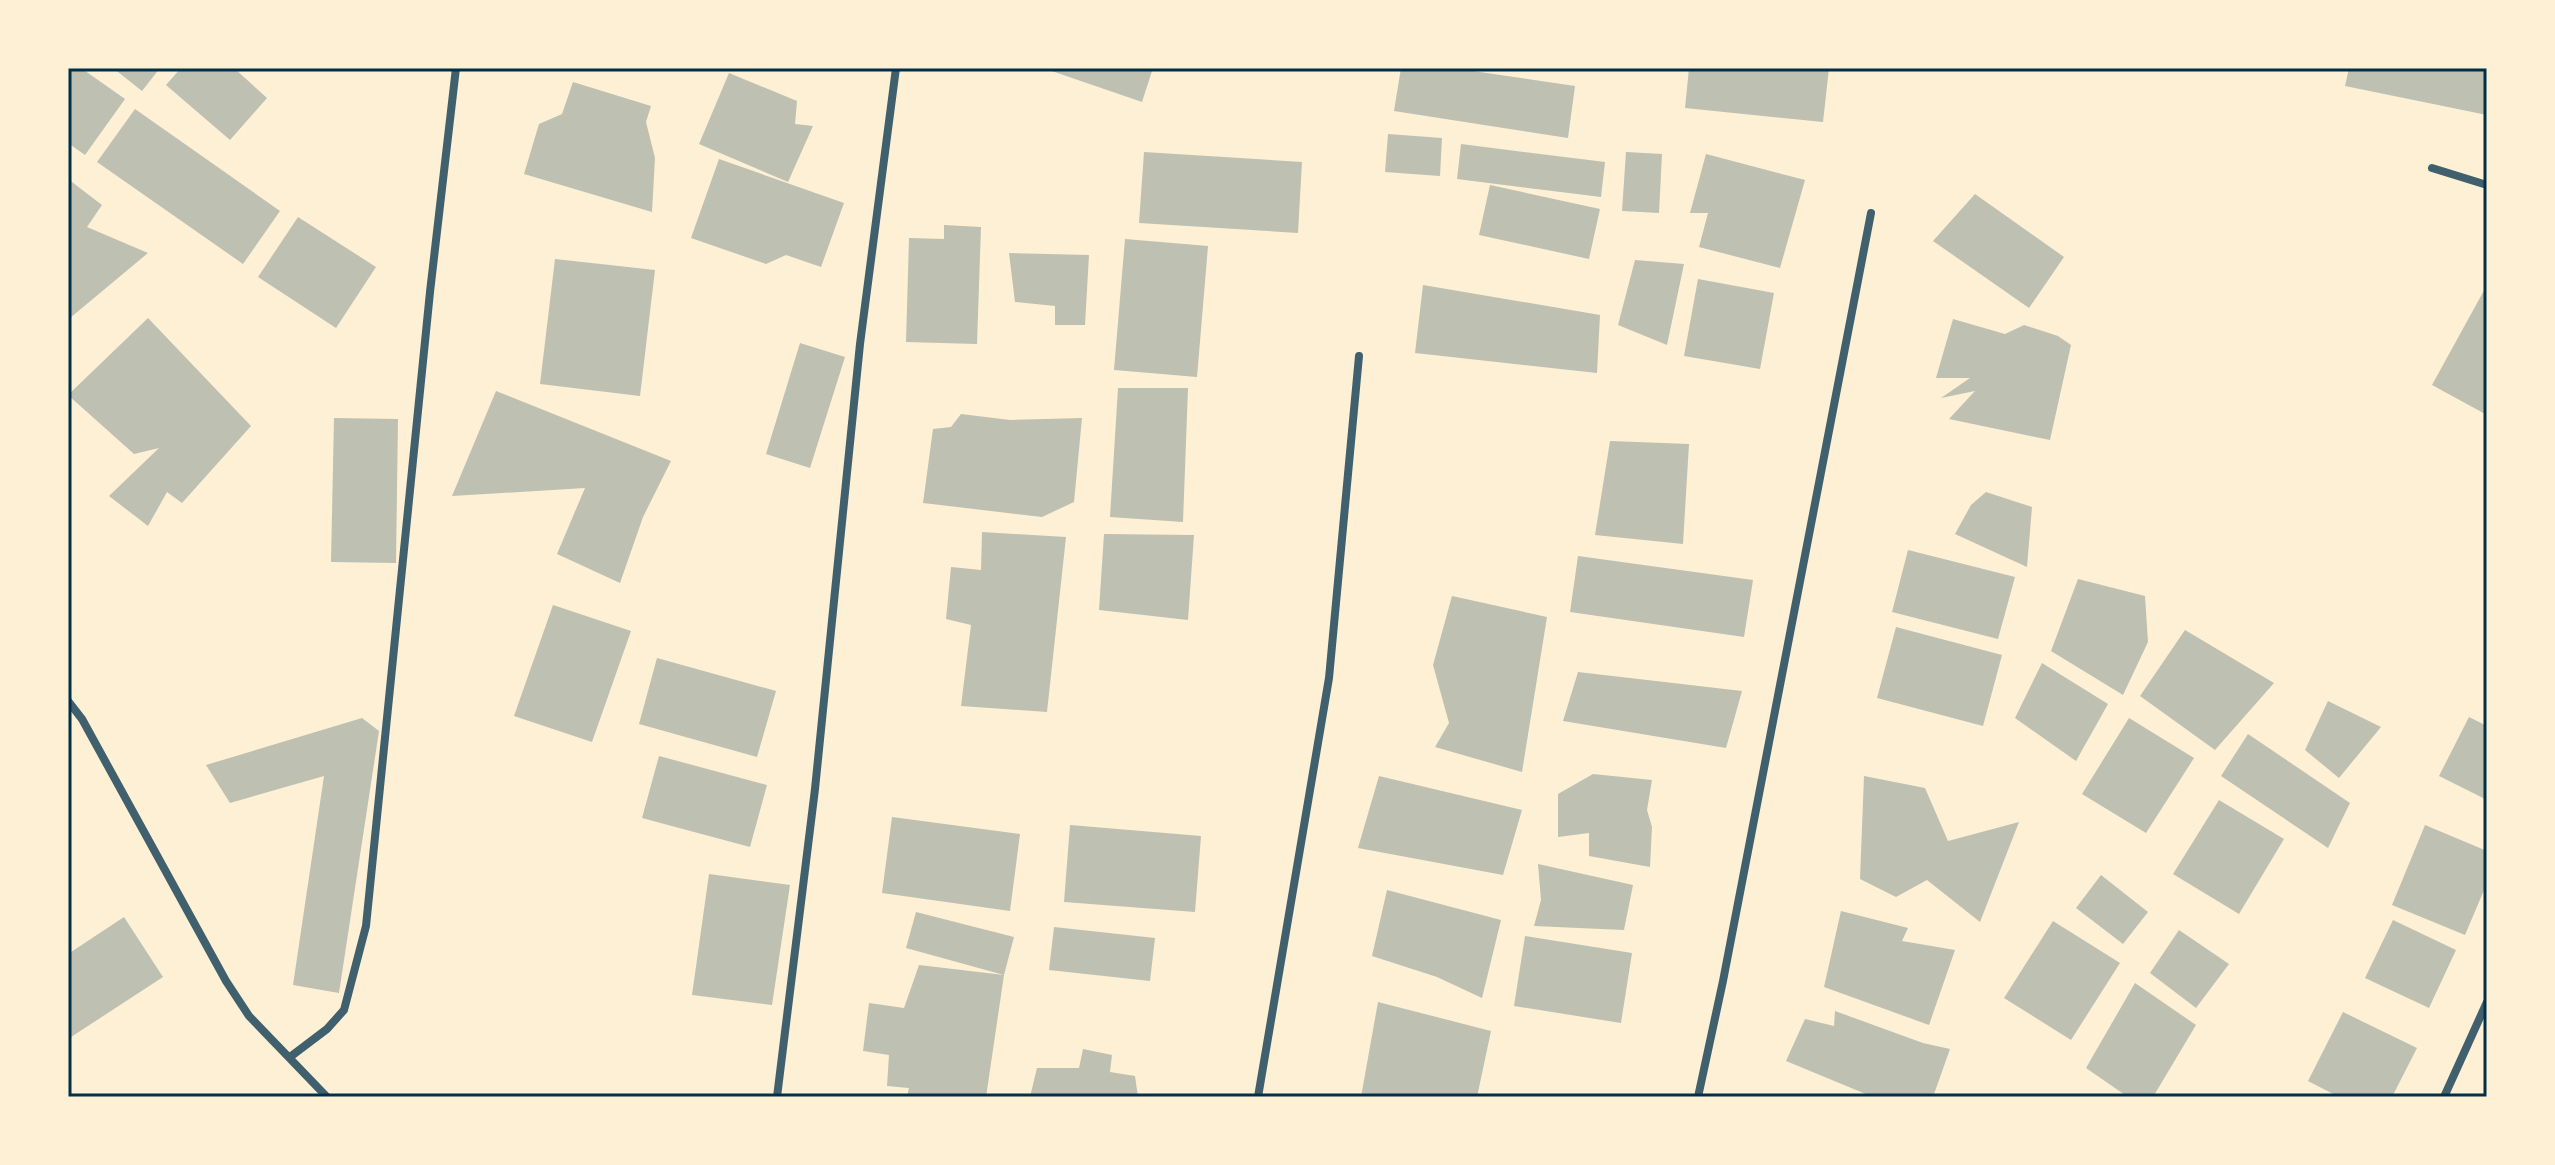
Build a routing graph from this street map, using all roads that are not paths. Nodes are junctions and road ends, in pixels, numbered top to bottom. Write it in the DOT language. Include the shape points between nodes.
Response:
graph roads {
  1 [pos="456,68"];
  2 [pos="896,68"];
  3 [pos="2432,168"];
  4 [pos="2487,185"];
  5 [pos="1871,213"];
  6 [pos="1359,356"];
  7 [pos="68,701"];
  8 [pos="2487,1002"];
  9 [pos="290,1057"];
  10 [pos="327,1097"];
  11 [pos="777,1097"];
  12 [pos="1258,1097"];
  13 [pos="1698,1097"];
  14 [pos="2444,1097"];
  1 -- 9 [label="street" via="366,926 344,1010"];
  2 -- 11 [label="street" via="860,344 815,789"];
  3 -- 4 [label="street"];
  5 -- 13 [label="street"];
  6 -- 12 [label="street" via="1329,678"];
  7 -- 9 [label="street" via="226,981 249,1016"];
  8 -- 14 [label="street"];
  9 -- 10 [label="street"];
}
